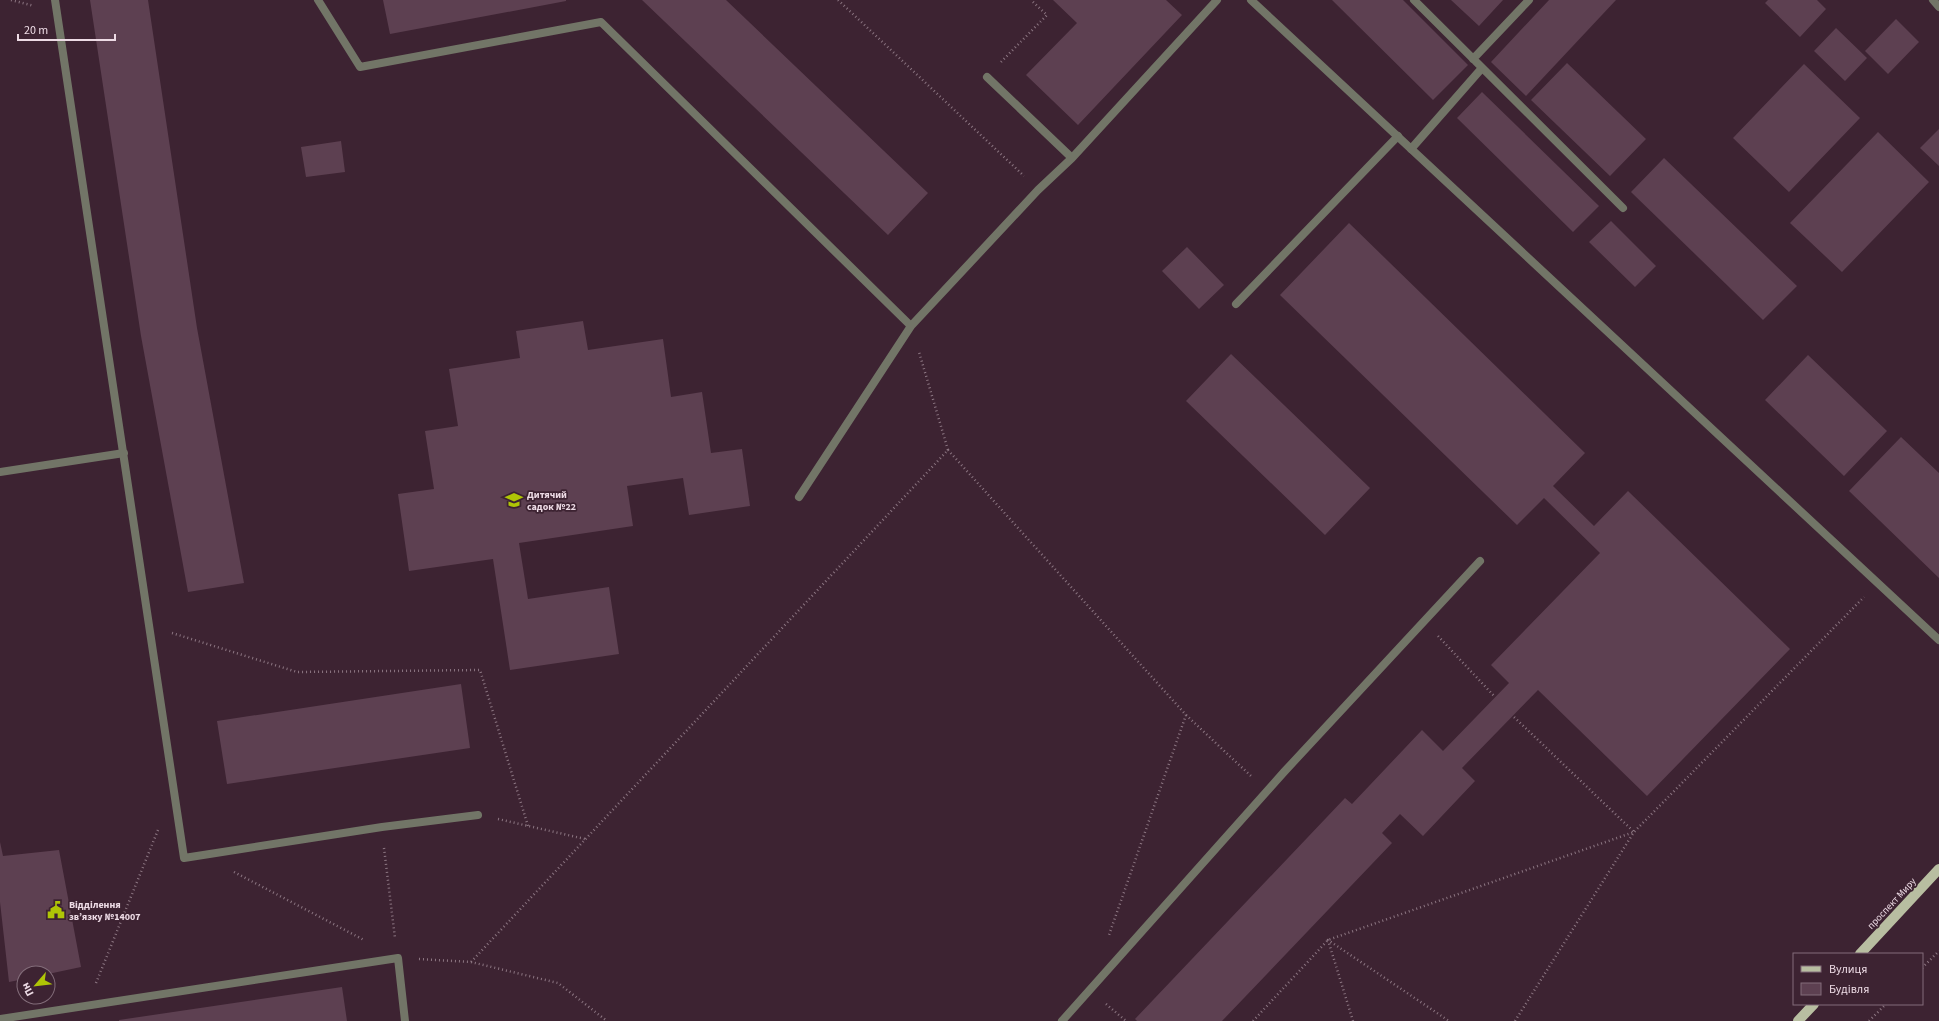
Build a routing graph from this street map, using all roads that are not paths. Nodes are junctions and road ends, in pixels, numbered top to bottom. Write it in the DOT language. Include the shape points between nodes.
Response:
graph roads {
  1 [pos="55,0"];
  2 [pos="318,0"];
  3 [pos="1217,0"];
  4 [pos="1251,0"];
  5 [pos="1414,0"];
  6 [pos="1529,0"];
  7 [pos="1933,0"];
  8 [pos="1939,7"];
  9 [pos="1473,59"];
  10 [pos="1482,68"];
  11 [pos="987,77"];
  12 [pos="1398,136"];
  13 [pos="1411,149"];
  14 [pos="1072,158"];
  15 [pos="1623,208"];
  16 [pos="1236,304"];
  17 [pos="911,326"];
  18 [pos="124,453"];
  19 [pos="0,472"];
  20 [pos="799,497"];
  21 [pos="1480,561"];
  22 [pos="1939,640"];
  23 [pos="478,815"];
  24 [pos="1939,869"];
  25 [pos="1861,953"];
  26 [pos="1813,1005"];
  27 [pos="0,1019"];
  28 [pos="405,1021"];
  29 [pos="1062,1021"];
  30 [pos="1798,1021"];
  1 -- 18 [label="street"];
  2 -- 17 [label="street" via="360,67 601,22"];
  3 -- 14 [label="street"];
  4 -- 12 [label="street"];
  5 -- 9 [label="street"];
  6 -- 9 [label="street"];
  7 -- 8 [label="street"];
  9 -- 10 [label="street"];
  10 -- 13 [label="street"];
  10 -- 15 [label="street"];
  11 -- 14 [label="street"];
  12 -- 13 [label="street"];
  12 -- 16 [label="street"];
  13 -- 22 [label="street"];
  14 -- 17 [label="street" via="1038,190"];
  17 -- 20 [label="street"];
  18 -- 19 [label="street"];
  18 -- 23 [label="street" via="184,858 382,827"];
  21 -- 29 [label="street" via="1267,791"];
  24 -- 25 [label="main road, проспект Миру"];
  26 -- 30 [label="main road"];
  27 -- 28 [label="street" via="398,958"];
}
